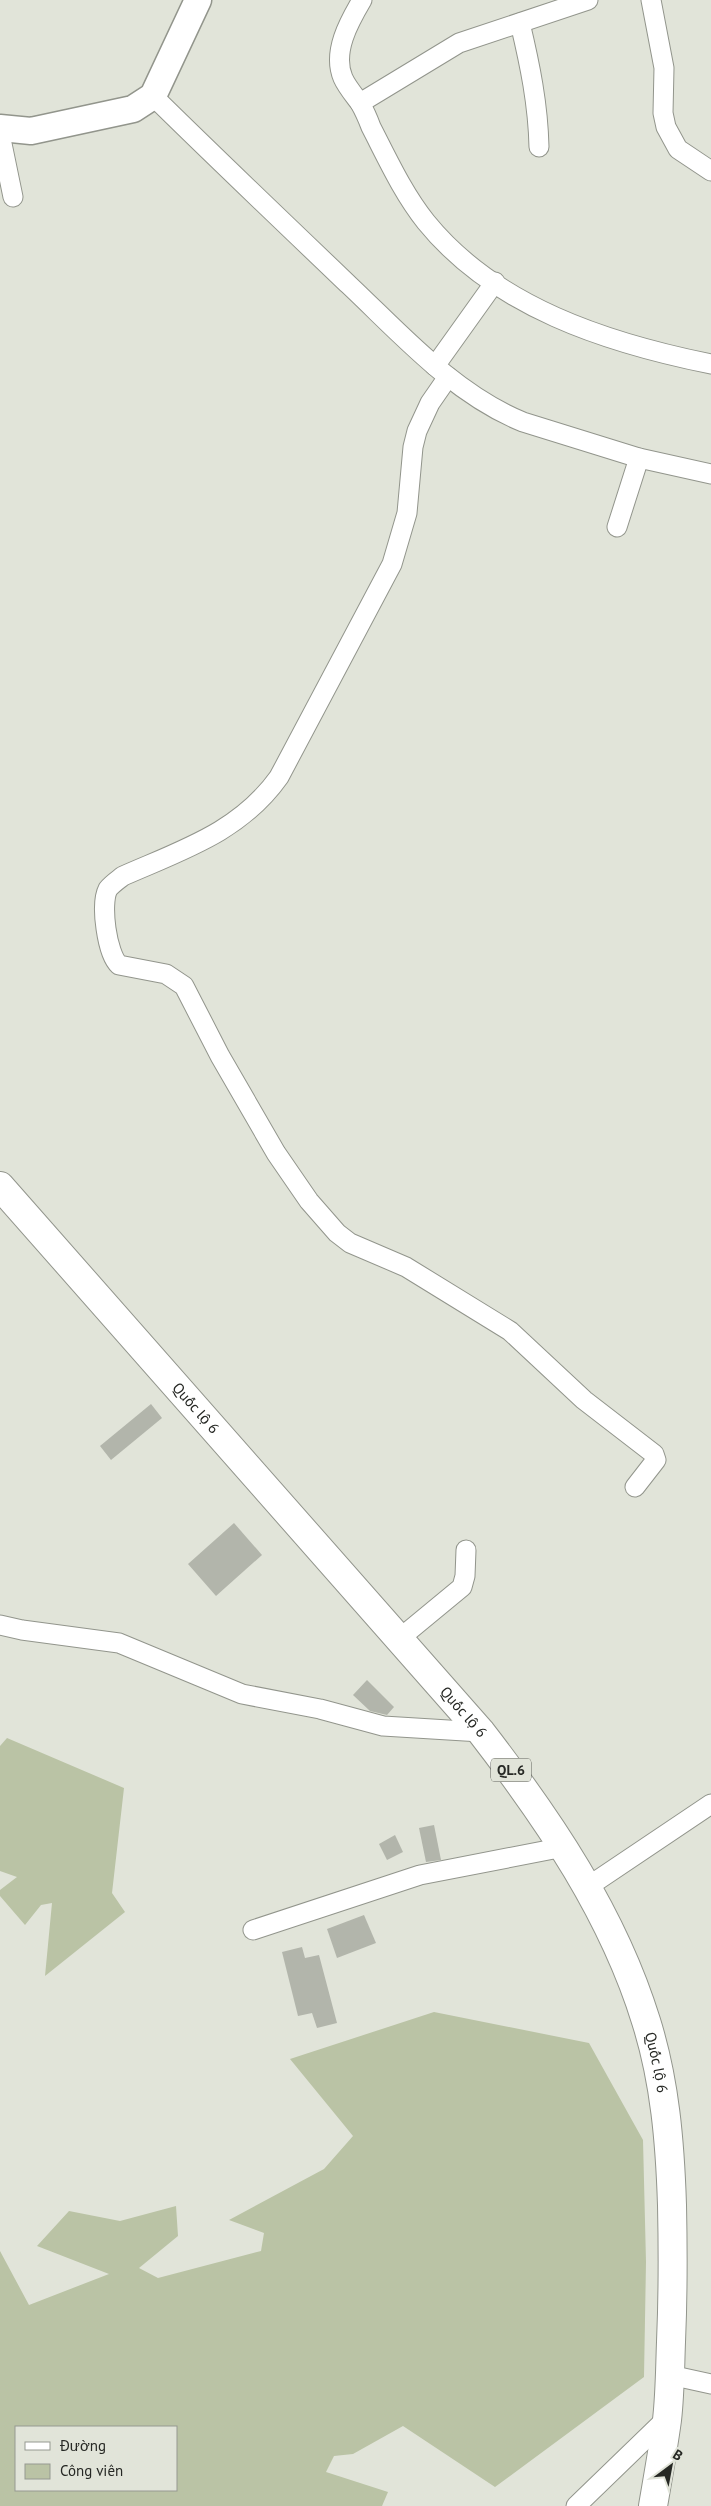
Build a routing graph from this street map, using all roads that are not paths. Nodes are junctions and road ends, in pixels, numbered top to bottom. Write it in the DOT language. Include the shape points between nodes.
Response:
graph roads {
  1 [pos="198,0"];
  2 [pos="362,0"];
  3 [pos="588,0"];
  4 [pos="651,0"];
  5 [pos="520,24"];
  6 [pos="153,96"];
  7 [pos="360,104"];
  8 [pos="0,128"];
  9 [pos="0,134"];
  10 [pos="539,147"];
  11 [pos="711,171"];
  12 [pos="13,197"];
  13 [pos="495,282"];
  14 [pos="711,364"];
  15 [pos="441,371"];
  16 [pos="639,458"];
  17 [pos="711,474"];
  18 [pos="617,527"];
  19 [pos="0,1186"];
  20 [pos="635,1487"];
  21 [pos="466,1550"];
  22 [pos="0,1625"];
  23 [pos="400,1640"];
  24 [pos="481,1732"];
  25 [pos="711,1804"];
  26 [pos="564,1847"];
  27 [pos="586,1888"];
  28 [pos="253,1930"];
  29 [pos="670,2375"];
  30 [pos="711,2384"];
  31 [pos="667,2418"];
  32 [pos="576,2506"];
  33 [pos="653,2506"];
  1 -- 6 [label="street"];
  2 -- 7 [label="street" via="339,55 343,78"];
  3 -- 5 [label="street"];
  4 -- 11 [label="street" via="664,68 663,113 666,127 678,149"];
  5 -- 7 [label="street" via="449,48"];
  5 -- 10 [label="street" via="533,78"];
  6 -- 8 [label="street" via="133,110 86,120 30,131"];
  6 -- 15 [label="street"];
  7 -- 13 [label="street" via="399,182 421,215 460,256"];
  9 -- 12 [label="street"];
  13 -- 14 [label="street" via="546,312 603,337"];
  13 -- 15 [label="street"];
  15 -- 16 [label="street" via="506,415"];
  15 -- 20 [label="street" via="417,431 407,513 392,564 279,777 262,800 236,822 115,882 109,889 104,907 111,955 119,965 166,974 184,986 276,1153 309,1201 337,1233 350,1243 406,1267 510,1331 584,1400 654,1454 656,1460"];
  16 -- 17 [label="street"];
  16 -- 18 [label="street"];
  19 -- 23 [label="highway, Quốc lộ 6 / QL.6"];
  21 -- 23 [label="street" via="462,1587"];
  22 -- 24 [label="street" via="119,1643 242,1694 320,1709 383,1726"];
  23 -- 24 [label="highway, Quốc lộ 6 / QL.6"];
  24 -- 26 [label="highway, Quốc lộ 6 / QL.6" via="529,1794"];
  25 -- 27 [label="street"];
  26 -- 27 [label="highway, Quốc lộ 6 / QL.6"];
  26 -- 28 [label="street" via="420,1875"];
  27 -- 29 [label="highway, Quốc lộ 6 / QL.6" via="618,1948 646,2022 662,2087 670,2140 674,2260"];
  29 -- 30 [label="street"];
  29 -- 31 [label="highway, Quốc lộ 6 / QL.6"];
  31 -- 32 [label="street"];
  31 -- 33 [label="highway, Quốc lộ 6 / QL.6"];
}
